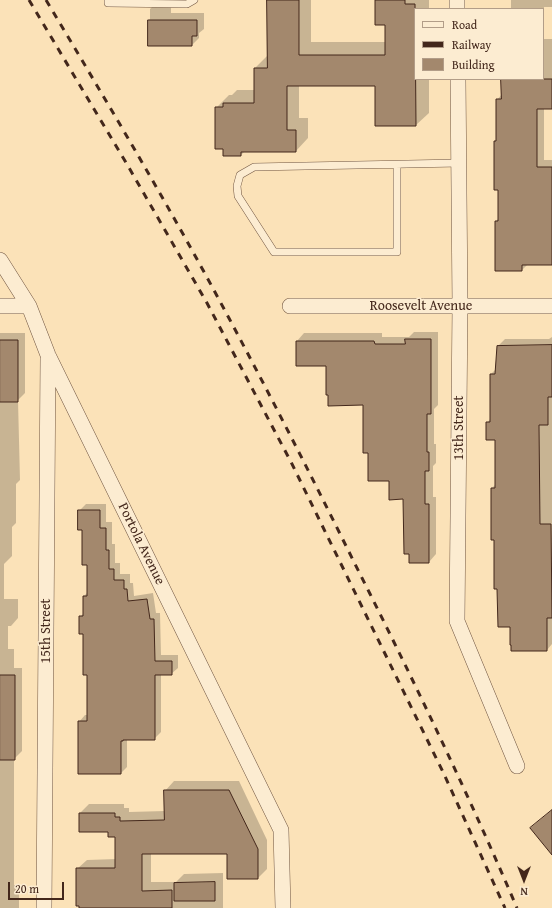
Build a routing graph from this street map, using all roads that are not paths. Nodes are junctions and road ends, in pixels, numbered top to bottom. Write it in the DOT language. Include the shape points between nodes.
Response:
graph roads {
  1 [pos="108,0"];
  2 [pos="194,0"];
  3 [pos="458,80"];
  4 [pos="459,163"];
  5 [pos="397,165"];
  6 [pos="0,260"];
  7 [pos="0,306"];
  8 [pos="29,306"];
  9 [pos="290,306"];
  10 [pos="460,306"];
  11 [pos="552,306"];
  12 [pos="48,355"];
  13 [pos="517,766"];
  14 [pos="44,908"];
  15 [pos="283,908"];
  1 -- 2 [label="lane" via="108,3 187,4"];
  3 -- 4 [label="street, 13th Street"];
  4 -- 5 [label="lane"];
  4 -- 10 [label="street, 13th Street"];
  5 -- 5 [label="lane" via="254,167 240,175 238,196 274,252 397,252"];
  6 -- 8 [label="street, Portola Avenue"];
  7 -- 8 [label="street"];
  8 -- 12 [label="street, Portola Avenue"];
  9 -- 10 [label="street, Roosevelt Avenue"];
  10 -- 11 [label="street, Roosevelt Avenue"];
  10 -- 13 [label="street, 13th Street" via="457,621"];
  12 -- 14 [label="street, 15th Street"];
  12 -- 15 [label="street, Portola Avenue" via="281,830"];
}
